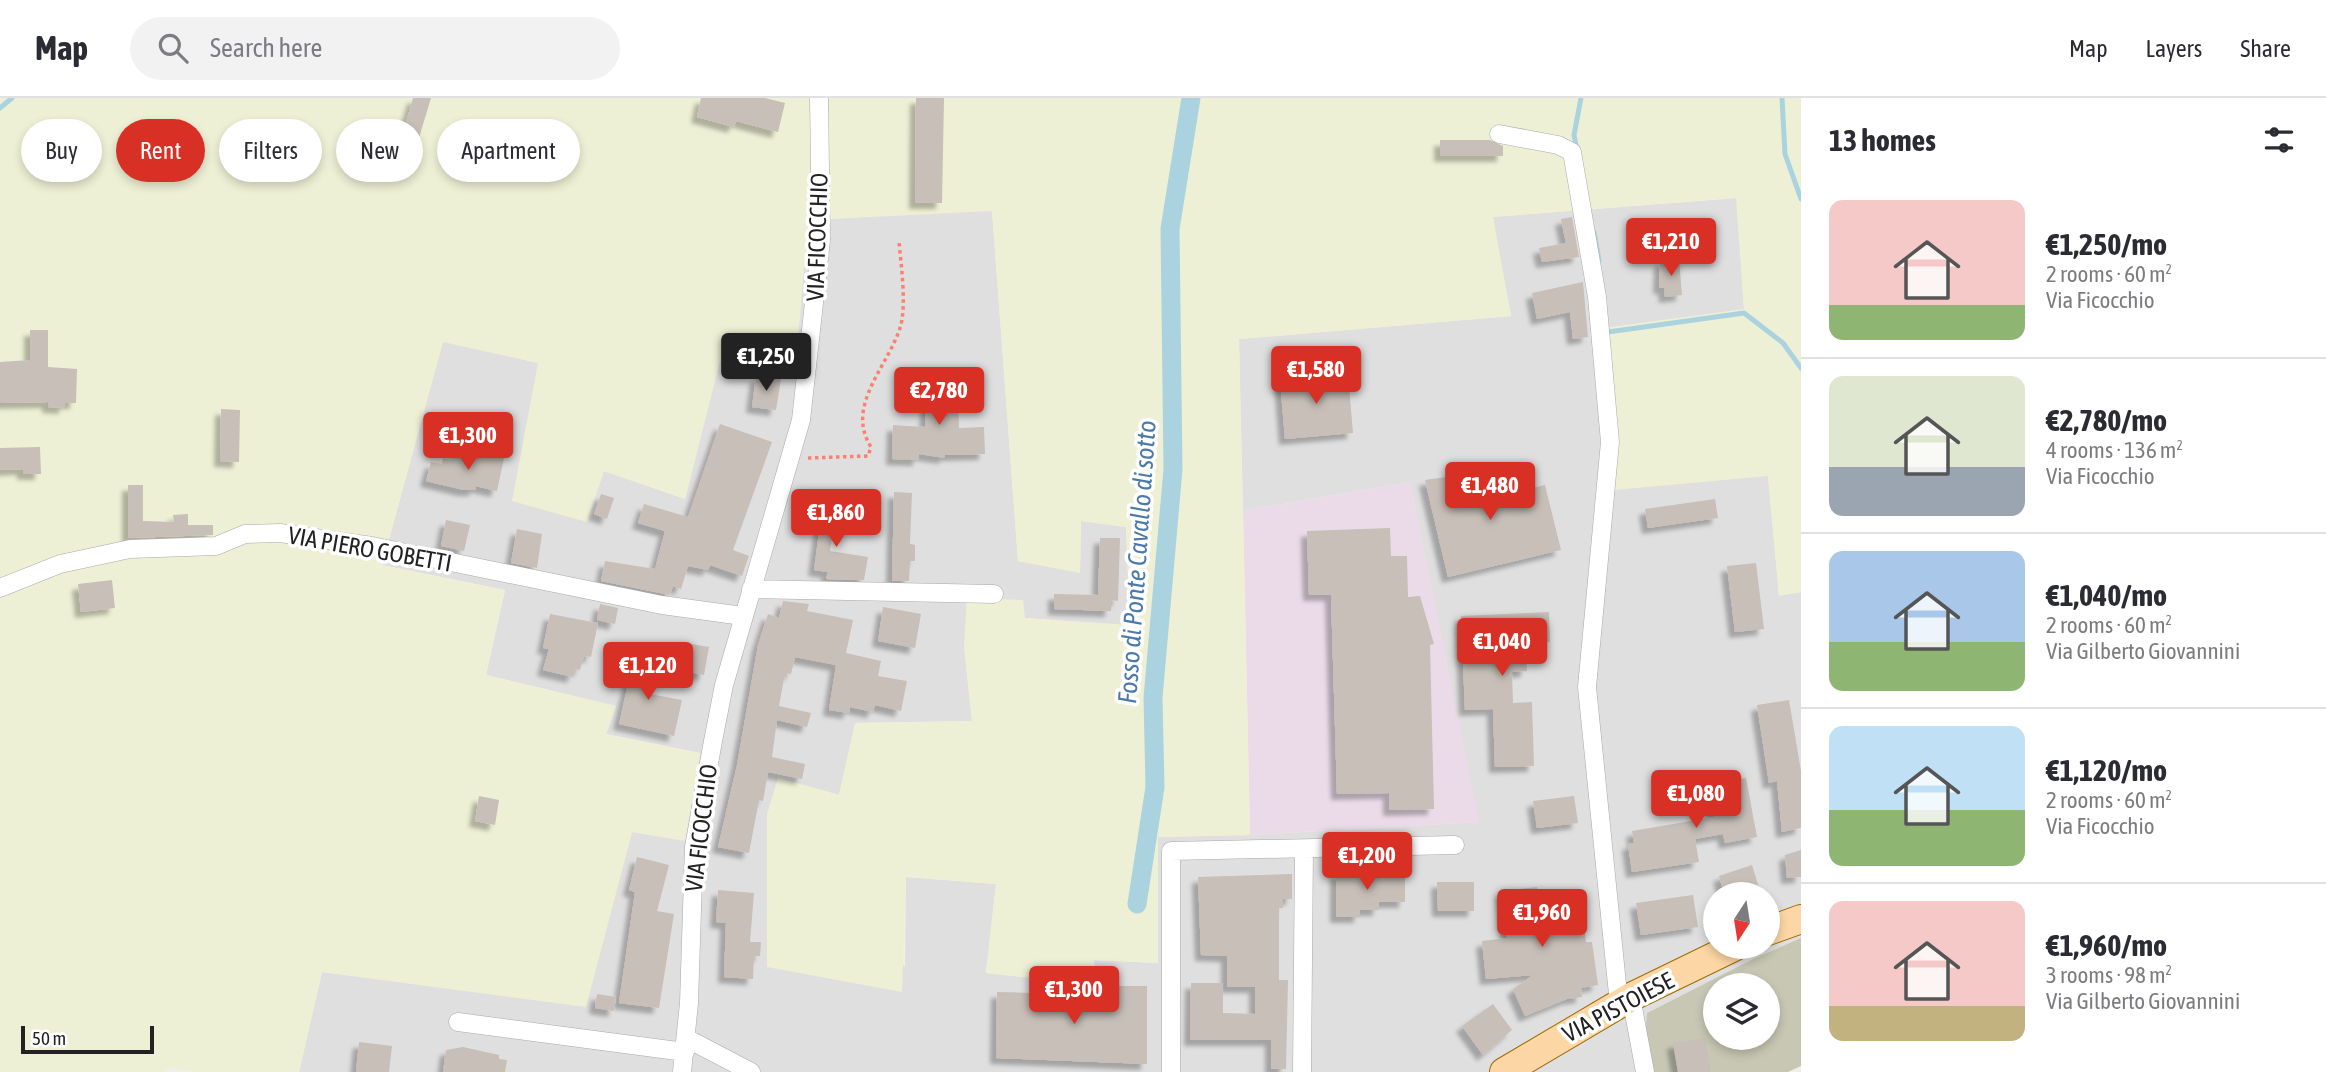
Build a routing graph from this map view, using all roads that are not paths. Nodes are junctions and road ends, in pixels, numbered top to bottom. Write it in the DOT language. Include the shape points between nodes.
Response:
graph roads {
  1 [pos="819,98"];
  2 [pos="1499,134"];
  3 [pos="0,588"];
  4 [pos="751,589"];
  5 [pos="994,594"];
  6 [pos="743,616"];
  7 [pos="1455,845"];
  8 [pos="1304,849"];
  9 [pos="1801,919"];
  10 [pos="1780,927"];
  11 [pos="1709,959"];
  12 [pos="1625,1000"];
  13 [pos="458,1022"];
  14 [pos="685,1045"];
  15 [pos="682,1072"];
  16 [pos="751,1072"];
  17 [pos="1171,1072"];
  18 [pos="1302,1072"];
  19 [pos="1504,1072"];
  20 [pos="1645,1072"];
  1 -- 4 [label="street, VIA FICOCCHIO" via="822,214 801,420"];
  2 -- 12 [label="street" via="1572,152 1597,297 1610,442 1587,687"];
  3 -- 6 [label="street, VIA PIERO GOBETTI" via="60,564 130,549 216,546 245,534 280,533"];
  4 -- 5 [label="street"];
  4 -- 6 [label="street, VIA FICOCCHIO"];
  6 -- 14 [label="street, VIA FICOCCHIO" via="724,685 694,847"];
  7 -- 8 [label="street"];
  8 -- 17 [label="street" via="1171,851"];
  8 -- 18 [label="street"];
  9 -- 10 [label="main road"];
  11 -- 12 [label="main road, VIA PISTOIESE"];
  12 -- 19 [label="main road, VIA PISTOIESE"];
  12 -- 20 [label="street"];
  13 -- 14 [label="street"];
  14 -- 15 [label="street, VIA FICOCCHIO"];
  14 -- 16 [label="street"];
}
